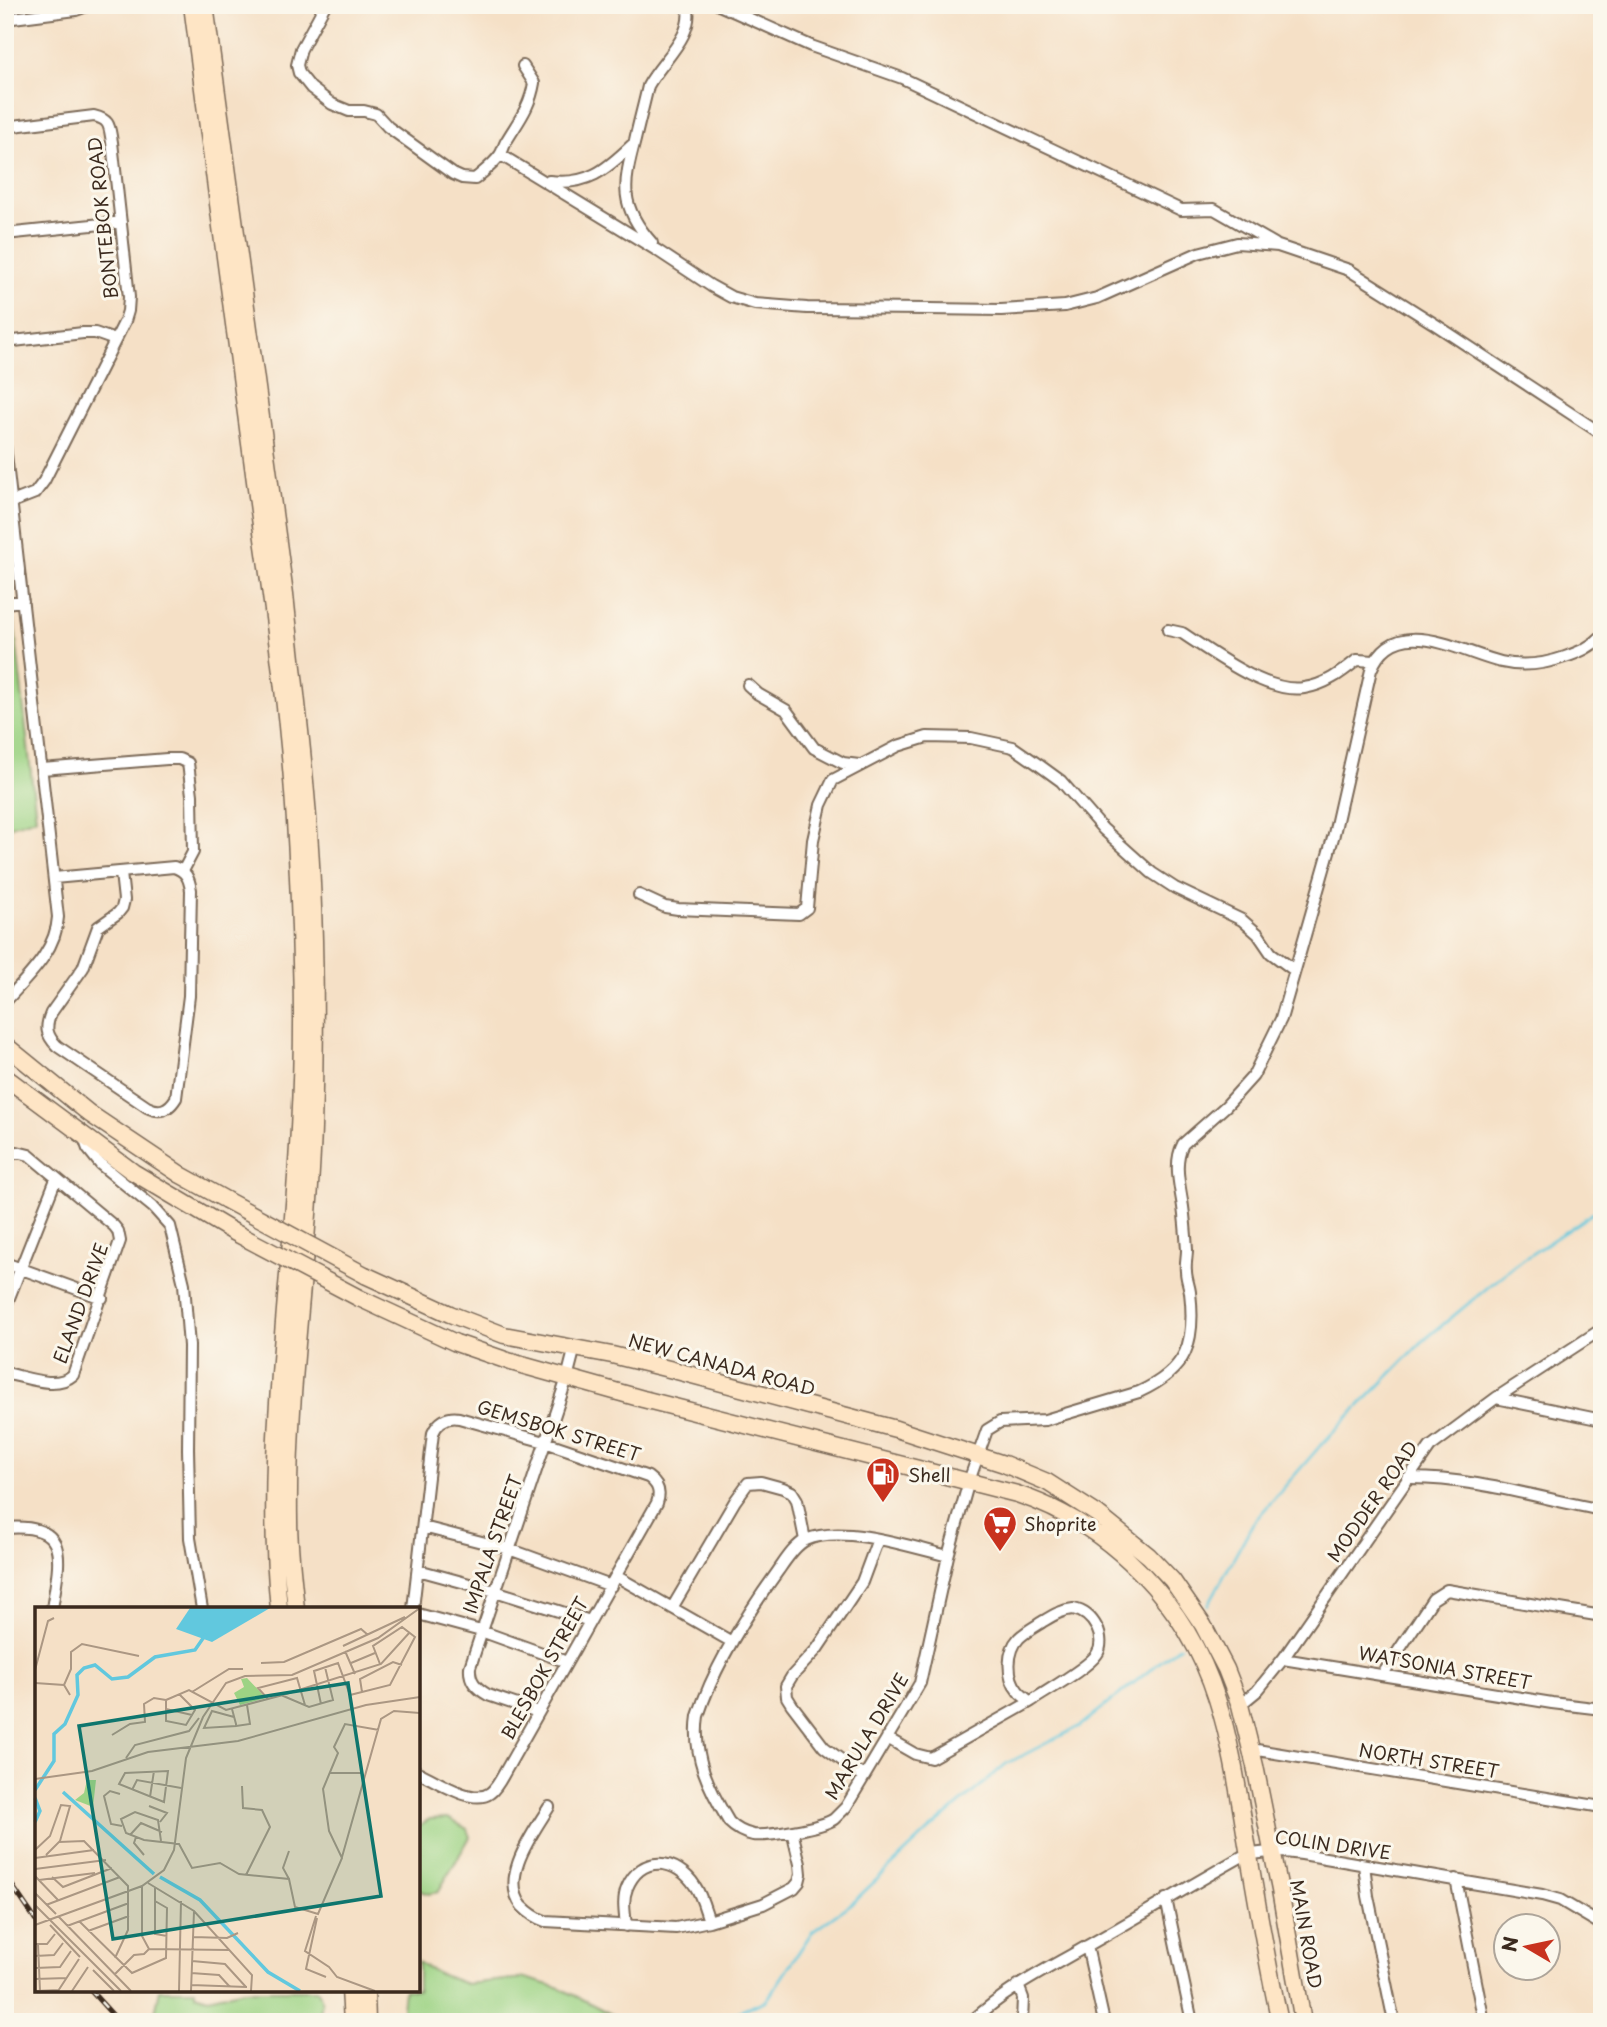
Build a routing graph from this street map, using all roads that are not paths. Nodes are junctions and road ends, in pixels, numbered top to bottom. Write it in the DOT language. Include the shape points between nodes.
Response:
graph roads {
  1 [pos="90,5"];
  2 [pos="192,5"];
  3 [pos="205,5"];
  4 [pos="325,5"];
  5 [pos="687,5"];
  6 [pos="719,5"];
  7 [pos="5,19"];
  8 [pos="523,66"];
  9 [pos="5,127"];
  10 [pos="634,143"];
  11 [pos="501,155"];
  12 [pos="542,180"];
  13 [pos="121,222"];
  14 [pos="5,234"];
  15 [pos="1278,246"];
  16 [pos="658,251"];
  17 [pos="115,340"];
  18 [pos="5,342"];
  19 [pos="1602,434"];
  20 [pos="5,445"];
  21 [pos="12,502"];
  22 [pos="23,601"];
  23 [pos="5,603"];
  24 [pos="1168,630"];
  25 [pos="1602,636"];
  26 [pos="1375,661"];
  27 [pos="748,685"];
  28 [pos="859,765"];
  29 [pos="42,769"];
  30 [pos="183,871"];
  31 [pos="121,873"];
  32 [pos="54,878"];
  33 [pos="639,895"];
  34 [pos="1294,970"];
  35 [pos="5,1002"];
  36 [pos="5,1045"];
  37 [pos="5,1077"];
  38 [pos="84,1138"];
  39 [pos="5,1157"];
  40 [pos="56,1179"];
  41 [pos="5,1263"];
  42 [pos="20,1268"];
  43 [pos="102,1298"];
  44 [pos="5,1308"];
  45 [pos="1602,1329"];
  46 [pos="575,1347"];
  47 [pos="5,1373"];
  48 [pos="567,1378"];
  49 [pos="1496,1398"];
  50 [pos="1602,1420"];
  51 [pos="545,1441"];
  52 [pos="978,1457"];
  53 [pos="1408,1478"];
  54 [pos="969,1481"];
  55 [pos="659,1490"];
  56 [pos="1602,1510"];
  57 [pos="423,1527"];
  58 [pos="5,1528"];
  59 [pos="878,1539"];
  60 [pos="805,1540"];
  61 [pos="509,1549"];
  62 [pos="948,1556"];
  63 [pos="418,1570"];
  64 [pos="613,1581"];
  65 [pos="495,1591"];
  66 [pos="52,1607"];
  67 [pos="202,1607"];
  68 [pos="279,1607"];
  69 [pos="296,1607"];
  70 [pos="413,1607"];
  71 [pos="672,1608"];
  72 [pos="420,1615"];
  73 [pos="1602,1616"];
  74 [pos="590,1621"];
  75 [pos="481,1631"];
  76 [pos="732,1642"];
  77 [pos="1283,1659"];
  78 [pos="567,1661"];
  79 [pos="1383,1674"];
  80 [pos="1030,1702"];
  81 [pos="1240,1705"];
  82 [pos="1602,1710"];
  83 [pos="538,1712"];
  84 [pos="887,1738"];
  85 [pos="1251,1749"];
  86 [pos="420,1773"];
  87 [pos="863,1776"];
  88 [pos="549,1807"];
  89 [pos="1602,1807"];
  90 [pos="792,1831"];
  91 [pos="1272,1852"];
  92 [pos="1249,1854"];
  93 [pos="1364,1865"];
  94 [pos="1456,1879"];
  95 [pos="1166,1899"];
  96 [pos="709,1921"];
  97 [pos="1602,1925"];
  98 [pos="626,1926"];
  99 [pos="1087,1946"];
  100 [pos="1018,1985"];
  101 [pos="350,1992"];
  102 [pos="366,1992"];
  103 [pos="352,2022"];
  104 [pos="367,2022"];
  105 [pos="971,2022"];
  106 [pos="1022,2022"];
  107 [pos="1104,2022"];
  108 [pos="1192,2022"];
  109 [pos="1280,2022"];
  110 [pos="1303,2022"];
  111 [pos="1394,2022"];
  112 [pos="1484,2022"];
  1 -- 7 [label="street"];
  2 -- 68 [label="main road" via="272,600 295,828 302,1034 297,1158 275,1427 273,1525"];
  3 -- 69 [label="main road" via="285,594 309,835 315,1053 311,1184 289,1473"];
  4 -- 11 [label="street" via="297,65 311,88 349,111 376,114 462,178 475,178"];
  5 -- 10 [label="street" via="690,19 649,86"];
  6 -- 15 [label="street" via="811,46 902,78 1181,211 1214,209"];
  8 -- 11 [label="street" via="534,83 532,95"];
  9 -- 13 [label="street, BONTEBOK ROAD" via="94,116 104,119 112,142"];
  10 -- 12 [label="street" via="590,177 561,183"];
  10 -- 16 [label="street" via="626,194 631,213"];
  11 -- 12 [label="street"];
  12 -- 16 [label="street"];
  13 -- 14 [label="street"];
  13 -- 17 [label="street, BONTEBOK ROAD" via="129,306"];
  15 -- 16 [label="street" via="1237,243 1198,253 1097,298 1065,306 1001,310 755,304 710,286"];
  15 -- 19 [label="street" via="1349,270"];
  17 -- 18 [label="street" via="90,333"];
  17 -- 21 [label="street, BONTEBOK ROAD" via="39,489"];
  20 -- 21 [label="street"];
  21 -- 22 [label="street"];
  22 -- 23 [label="street"];
  22 -- 29 [label="street"];
  24 -- 26 [label="street" via="1182,633 1262,682 1284,687 1313,686 1357,660"];
  25 -- 26 [label="street" via="1587,649 1546,663 1502,662 1421,638 1391,645"];
  26 -- 34 [label="street, MARULA DRIVE" via="1334,834"];
  27 -- 28 [label="street" via="786,710 814,748 843,763"];
  28 -- 33 [label="street" via="833,780 827,793 813,840 807,908 799,915 678,909"];
  28 -- 34 [label="street" via="927,737 971,738 1013,747 1060,781 1103,829 1152,873 1241,920 1258,934 1270,953"];
  29 -- 30 [label="street" via="167,758 188,763 193,852"];
  29 -- 32 [label="street"];
  30 -- 31 [label="street" via="163,867"];
  30 -- 31 [label="street" via="191,890 188,1014 176,1098 159,1111 57,1046 47,1031 51,1013 87,962 98,927 122,908"];
  31 -- 32 [label="street"];
  32 -- 35 [label="street" via="55,937"];
  34 -- 52 [label="street, MARULA DRIVE" via="1281,1019 1257,1070 1179,1152 1191,1317 1181,1361 1167,1376 1139,1392 1045,1420 1000,1422 988,1430"];
  36 -- 46 [label="main road, NEW CANADA ROAD, bridge" via="90,1114 181,1175 365,1275 489,1330"];
  37 -- 38 [label="main road"];
  38 -- 48 [label="main road, bridge" via="169,1195 359,1298 456,1343"];
  38 -- 67 [label="street" via="100,1164 170,1226 184,1284 189,1346 190,1538"];
  39 -- 40 [label="street, ELAND DRIVE" via="27,1154"];
  40 -- 42 [label="street"];
  40 -- 43 [label="street, ELAND DRIVE" via="120,1236"];
  41 -- 42 [label="street"];
  42 -- 43 [label="street"];
  42 -- 44 [label="street"];
  43 -- 47 [label="street, ELAND DRIVE" via="71,1378 51,1382"];
  45 -- 49 [label="street, MODDER ROAD"];
  46 -- 48 [label="street, IMPALA STREET"];
  46 -- 52 [label="main road, NEW CANADA ROAD" via="896,1429"];
  48 -- 51 [label="street, IMPALA STREET"];
  48 -- 54 [label="main road"];
  49 -- 50 [label="street"];
  49 -- 53 [label="street, MODDER ROAD" via="1440,1438"];
  51 -- 55 [label="street, GEMSBOK STREET" via="636,1472 653,1480"];
  51 -- 57 [label="street, GEMSBOK STREET" via="455,1417 442,1422 432,1439"];
  51 -- 61 [label="street, IMPALA STREET"];
  52 -- 54 [label="street, MARULA DRIVE"];
  52 -- 81 [label="main road, NEW CANADA ROAD" via="1036,1476 1085,1505 1149,1556 1203,1625"];
  53 -- 56 [label="street" via="1477,1485"];
  53 -- 77 [label="street, MODDER ROAD"];
  54 -- 62 [label="street, MARULA DRIVE"];
  54 -- 92 [label="main road" via="1032,1499 1081,1524 1141,1572 1172,1609 1209,1676 1224,1723"];
  55 -- 64 [label="street, BLESBOK STREET" via="657,1503"];
  57 -- 61 [label="street"];
  57 -- 63 [label="street"];
  58 -- 66 [label="street" via="36,1528 55,1542 59,1561"];
  59 -- 60 [label="street" via="834,1535"];
  59 -- 62 [label="street"];
  59 -- 87 [label="street" via="862,1582 786,1686 792,1705 824,1747"];
  60 -- 71 [label="street" via="792,1492 761,1482 748,1483"];
  60 -- 76 [label="street, MARULA DRIVE" via="788,1557"];
  61 -- 64 [label="street"];
  61 -- 65 [label="street, IMPALA STREET"];
  62 -- 84 [label="street, MARULA DRIVE" via="920,1683"];
  63 -- 65 [label="street"];
  63 -- 70 [label="street"];
  64 -- 71 [label="street"];
  64 -- 74 [label="street, BLESBOK STREET"];
  65 -- 74 [label="street"];
  65 -- 75 [label="street, IMPALA STREET"];
  71 -- 76 [label="street"];
  72 -- 75 [label="street"];
  73 -- 79 [label="street" via="1441,1592"];
  74 -- 78 [label="street, BLESBOK STREET"];
  75 -- 78 [label="street"];
  75 -- 83 [label="street, IMPALA STREET" via="470,1667 472,1683 488,1695"];
  76 -- 90 [label="street, MARULA DRIVE" via="698,1716 698,1753 709,1786 733,1826 759,1835"];
  77 -- 79 [label="street, WATSONIA STREET"];
  77 -- 81 [label="street, MODDER ROAD"];
  78 -- 83 [label="street, BLESBOK STREET"];
  79 -- 82 [label="street, WATSONIA STREET"];
  80 -- 80 [label="street" via="1097,1654 1100,1636 1080,1610 1060,1611 1015,1645 1010,1660 1012,1679 1016,1690"];
  80 -- 84 [label="street" via="931,1758"];
  81 -- 85 [label="main road, NEW CANADA ROAD"];
  83 -- 86 [label="street, BLESBOK STREET" via="506,1770 486,1795 470,1797"];
  84 -- 87 [label="street, MARULA DRIVE"];
  85 -- 89 [label="street, NORTH STREET"];
  85 -- 91 [label="main road, NEW CANADA ROAD"];
  87 -- 90 [label="street, MARULA DRIVE" via="834,1819"];
  88 -- 98 [label="street" via="514,1875 519,1902 545,1921"];
  90 -- 96 [label="street" via="801,1874 794,1888 763,1904"];
  91 -- 92 [label="street, COLIN DRIVE"];
  91 -- 93 [label="street, COLIN DRIVE"];
  91 -- 110 [label="main road, MAIN ROAD"];
  92 -- 95 [label="street, COLIN DRIVE"];
  92 -- 109 [label="main road"];
  93 -- 94 [label="street, COLIN DRIVE"];
  93 -- 111 [label="street"];
  94 -- 97 [label="street, COLIN DRIVE" via="1560,1900"];
  94 -- 112 [label="street"];
  95 -- 99 [label="street, COLIN DRIVE"];
  95 -- 108 [label="street"];
  96 -- 98 [label="street" via="676,1928"];
  96 -- 98 [label="street" via="695,1885 677,1867 660,1863 639,1871 630,1883 624,1902"];
  99 -- 100 [label="street, COLIN DRIVE"];
  99 -- 107 [label="street"];
  100 -- 105 [label="street, COLIN DRIVE"];
  100 -- 106 [label="street" via="1023,1998"];
  101 -- 103 [label="main road"];
  102 -- 104 [label="main road"];
}
